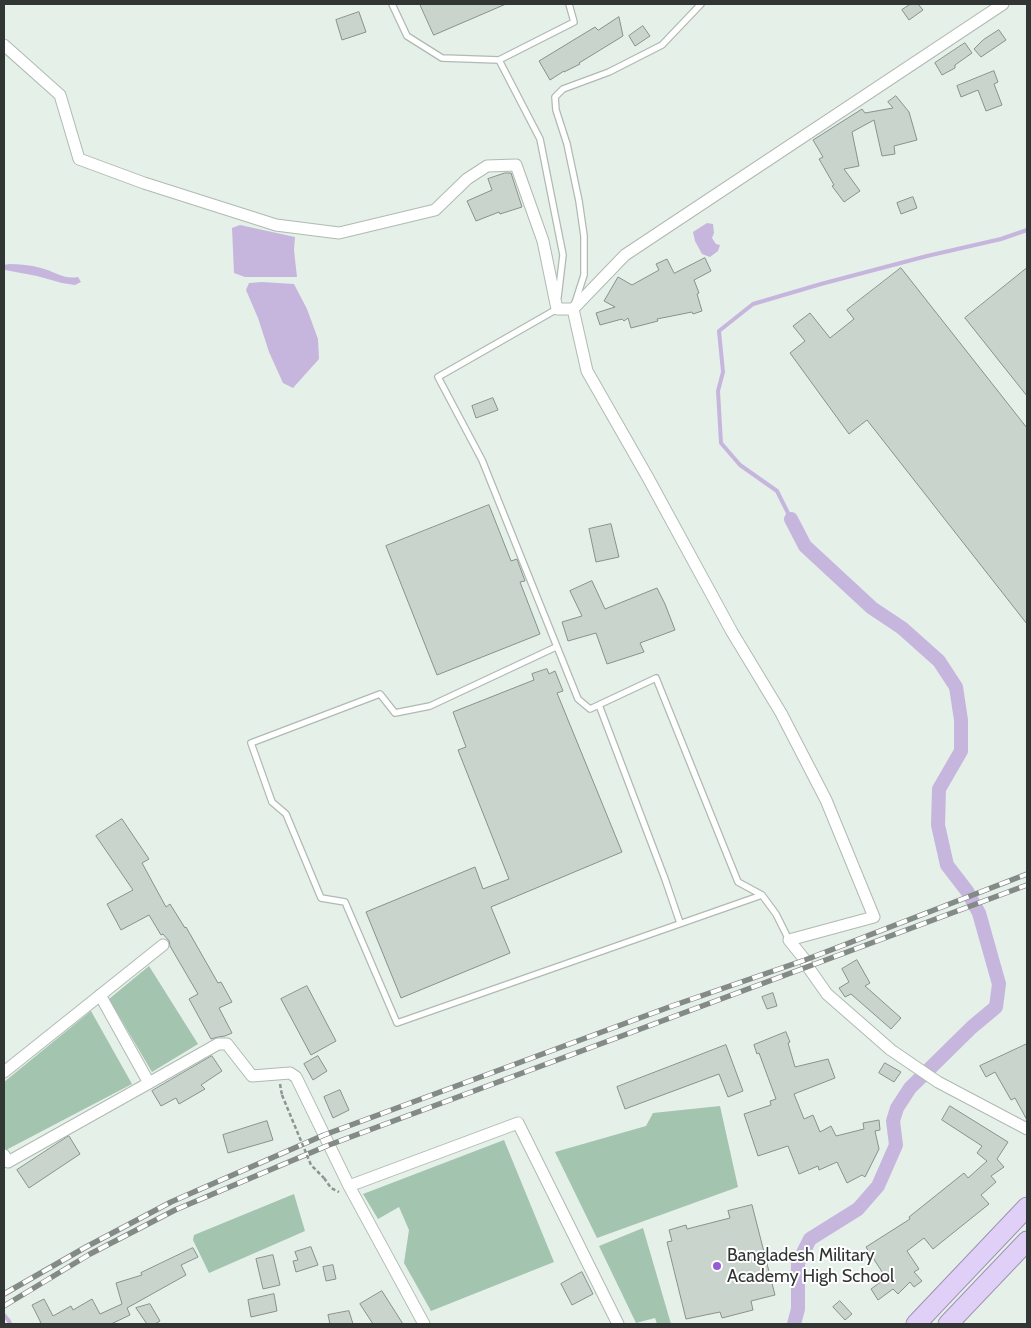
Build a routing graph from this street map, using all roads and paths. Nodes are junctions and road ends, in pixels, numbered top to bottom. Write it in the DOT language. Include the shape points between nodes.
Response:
graph roads {
  1 [pos="392,4"];
  2 [pos="568,4"];
  3 [pos="701,4"];
  4 [pos="1003,4"];
  5 [pos="4,45"];
  6 [pos="499,60"];
  7 [pos="557,309"];
  8 [pos="573,309"];
  9 [pos="556,647"];
  10 [pos="598,705"];
  11 [pos="762,895"];
  12 [pos="680,924"];
  13 [pos="789,940"];
  14 [pos="163,946"];
  15 [pos="100,995"];
  16 [pos="4,1072"];
  17 [pos="149,1083"];
  18 [pos="282,1095"];
  19 [pos="1027,1129"];
  20 [pos="4,1155"];
  21 [pos="324,1178"];
  22 [pos="349,1186"];
  23 [pos="1027,1207"];
  24 [pos="1027,1241"];
  25 [pos="424,1324"];
  26 [pos="618,1324"];
  27 [pos="916,1324"];
  28 [pos="948,1324"];
  1 -- 6 [label="lane" via="407,36 442,58"];
  2 -- 6 [label="lane" via="574,22"];
  3 -- 8 [label="lane" via="662,45 609,72 563,89 555,97 584,236 584,275"];
  4 -- 8 [label="street" via="625,255"];
  5 -- 7 [label="street" via="60,95 79,159 276,225 340,233 435,210 467,179 487,166 516,166 542,241"];
  6 -- 7 [label="lane" via="540,139 563,255"];
  7 -- 8 [label="street"];
  7 -- 9 [label="lane" via="438,377 482,460"];
  8 -- 13 [label="street" via="587,371 732,632 781,713 826,800 874,917"];
  9 -- 10 [label="lane" via="578,700 590,708"];
  9 -- 12 [label="lane" via="430,706 395,714 380,694 250,743 272,802 286,814 321,898 345,902 397,1023"];
  10 -- 11 [label="lane" via="656,678 738,882"];
  10 -- 12 [label="lane"];
  11 -- 12 [label="lane"];
  11 -- 13 [label="lane"];
  13 -- 19 [label="street" via="827,994 892,1050 938,1082"];
  14 -- 15 [label="street"];
  15 -- 16 [label="street"];
  15 -- 17 [label="street"];
  17 -- 20 [label="street" via="8,1162"];
  17 -- 22 [label="street" via="218,1044 227,1044 252,1076 290,1073 296,1077"];
  18 -- 21 [label="path, bridge" via="311,1165"];
  22 -- 25 [label="street"];
  22 -- 26 [label="street" via="518,1123"];
  23 -- 27 [label="highway"];
  24 -- 28 [label="highway"];
}
